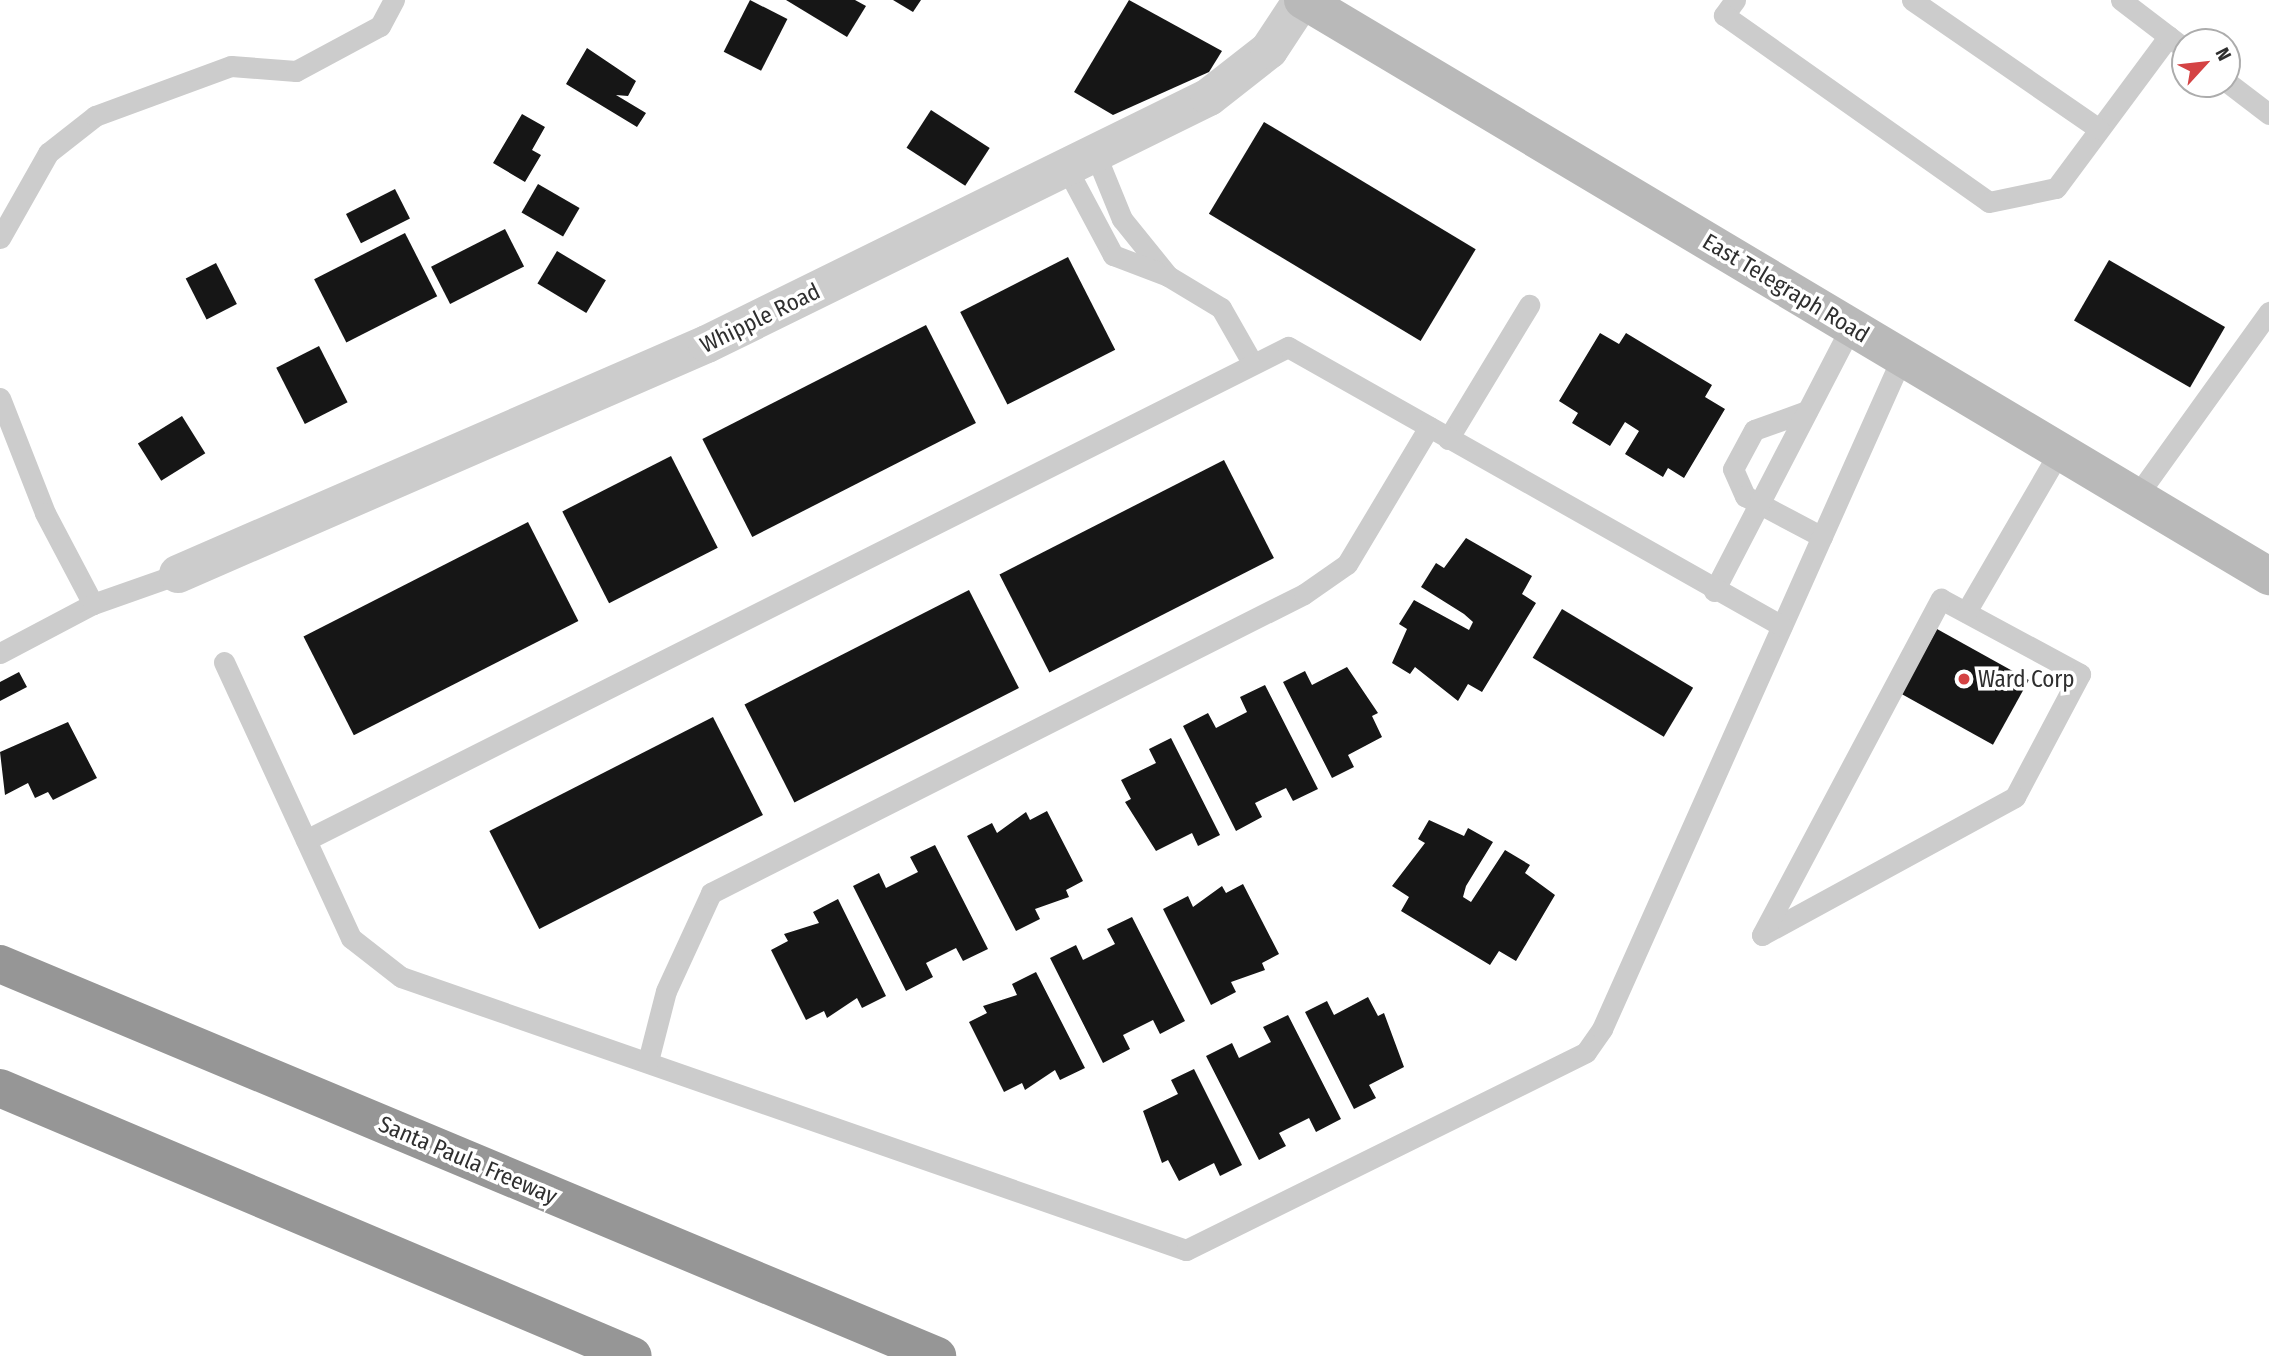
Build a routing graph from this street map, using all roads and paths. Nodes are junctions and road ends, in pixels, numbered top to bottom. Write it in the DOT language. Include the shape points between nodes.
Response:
graph roads {
  1 [pos="394,0"];
  2 [pos="1302,0"];
  3 [pos="1735,0"];
  4 [pos="1912,0"];
  5 [pos="2121,0"];
  6 [pos="2171,38"];
  7 [pos="2171,50"];
  8 [pos="2241,93"];
  9 [pos="2269,114"];
  10 [pos="2099,129"];
  11 [pos="1080,160"];
  12 [pos="0,238"];
  13 [pos="1168,276"];
  14 [pos="1529,306"];
  15 [pos="2269,312"];
  16 [pos="1851,327"];
  17 [pos="1902,357"];
  18 [pos="1253,364"];
  19 [pos="0,398"];
  20 [pos="1807,411"];
  21 [pos="1429,427"];
  22 [pos="1448,439"];
  23 [pos="2059,452"];
  24 [pos="2136,497"];
  25 [pos="1759,504"];
  26 [pos="1822,537"];
  27 [pos="178,574"];
  28 [pos="2269,576"];
  29 [pos="1714,592"];
  30 [pos="93,604"];
  31 [pos="1966,612"];
  32 [pos="1782,626"];
  33 [pos="0,653"];
  34 [pos="224,662"];
  35 [pos="306,840"];
  36 [pos="0,964"];
  37 [pos="648,1060"];
  38 [pos="0,1088"];
  39 [pos="633,1356"];
  40 [pos="937,1356"];
  1 -- 12 [label="lane" via="380,26 296,71 231,66 95,116 48,153"];
  2 -- 11 [label="street, Whipple Road" via="1269,50 1240,75"];
  2 -- 16 [label="main road, East Telegraph Road"];
  3 -- 10 [label="lane" via="1724,15 1989,202 2056,188"];
  4 -- 10 [label="lane"];
  5 -- 6 [label="lane"];
  7 -- 10 [label="lane"];
  8 -- 9 [label="lane"];
  11 -- 13 [label="lane"];
  11 -- 13 [label="lane" via="1113,255"];
  11 -- 27 [label="street, Whipple Road" via="707,344"];
  13 -- 18 [label="lane" via="1221,308"];
  14 -- 22 [label="lane"];
  15 -- 24 [label="lane" via="2214,380"];
  16 -- 17 [label="main road, East Telegraph Road"];
  16 -- 20 [label="lane"];
  17 -- 23 [label="main road, East Telegraph Road"];
  17 -- 26 [label="lane"];
  18 -- 21 [label="lane" via="1288,347"];
  18 -- 35 [label="lane"];
  19 -- 30 [label="lane" via="45,513"];
  20 -- 25 [label="lane"];
  20 -- 25 [label="lane" via="1754,430 1738,459 1733,469 1738,487"];
  21 -- 22 [label="lane"];
  21 -- 37 [label="lane" via="1347,564 1304,594 711,893 666,991"];
  22 -- 29 [label="lane"];
  23 -- 24 [label="main road, East Telegraph Road"];
  23 -- 31 [label="lane"];
  24 -- 28 [label="main road, East Telegraph Road"];
  25 -- 26 [label="lane"];
  25 -- 29 [label="lane"];
  26 -- 32 [label="lane"];
  27 -- 30 [label="lane"];
  29 -- 32 [label="lane"];
  30 -- 33 [label="lane"];
  31 -- 31 [label="lane" via="2080,674 2015,797 1762,935 1941,599"];
  32 -- 37 [label="lane" via="1602,1029 1586,1052 1186,1250"];
  34 -- 35 [label="lane"];
  35 -- 37 [label="lane" via="351,938 384,966"];
  36 -- 40 [label="highway, Santa Paula Freeway"];
  38 -- 39 [label="highway"];
}
